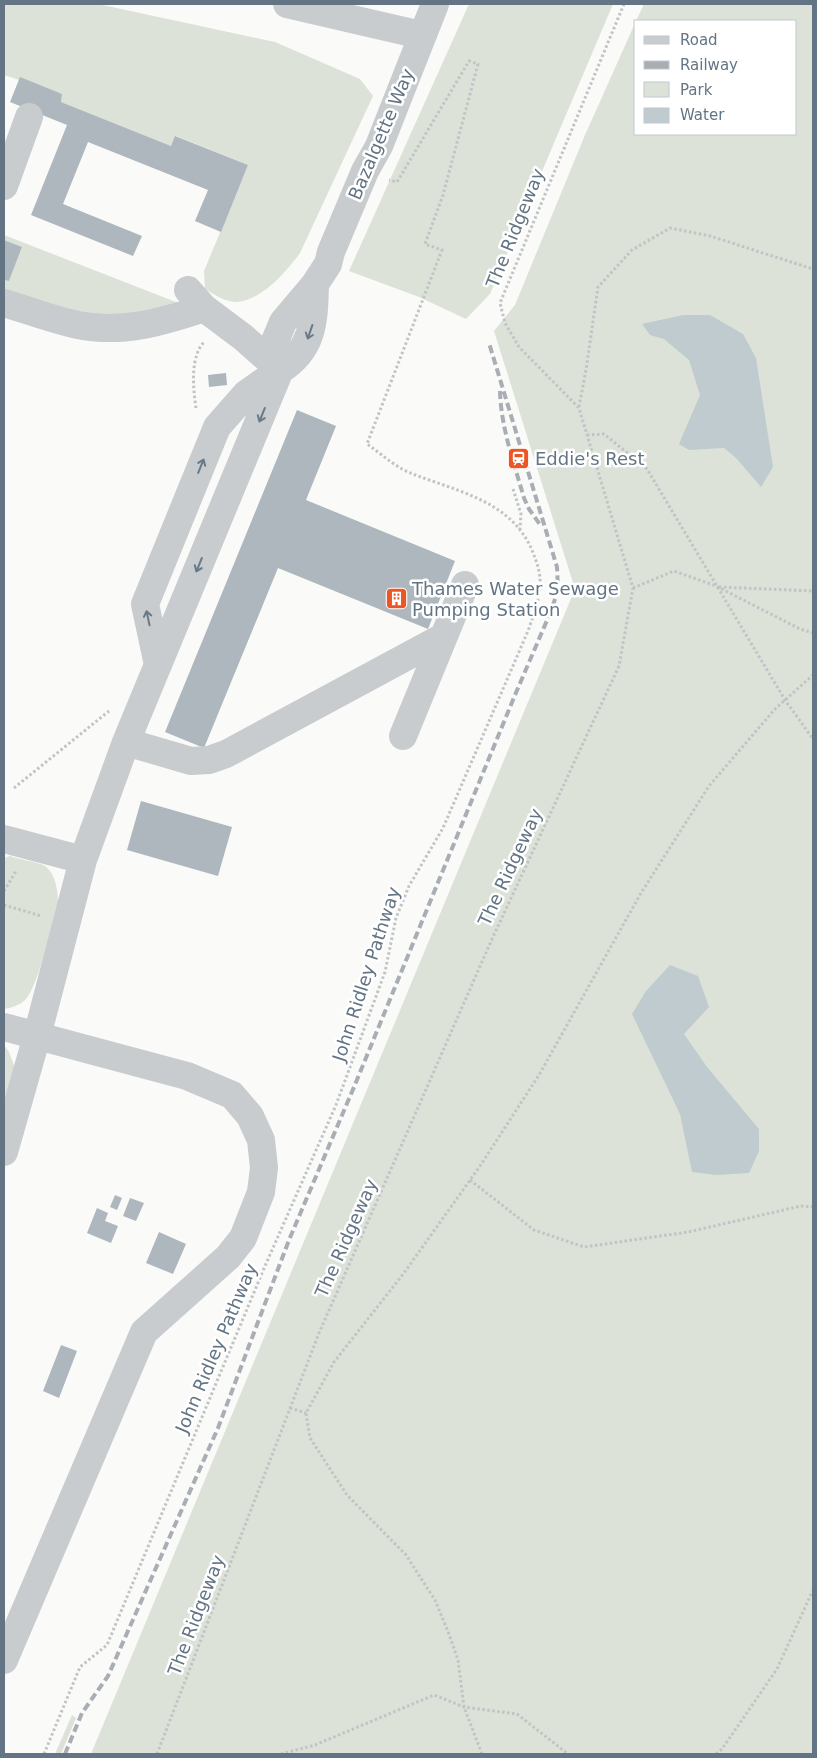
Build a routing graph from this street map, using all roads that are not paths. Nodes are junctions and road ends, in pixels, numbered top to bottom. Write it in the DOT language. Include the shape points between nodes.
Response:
graph roads {
  1 [pos="287,4"];
  2 [pos="435,4"];
  3 [pos="421,35"];
  4 [pos="29,117"];
  5 [pos="4,186"];
  6 [pos="4,303"];
  7 [pos="280,370"];
  8 [pos="465,585"];
  9 [pos="443,637"];
  10 [pos="158,665"];
  11 [pos="402,736"];
  12 [pos="126,742"];
  13 [pos="4,839"];
  14 [pos="83,860"];
  15 [pos="4,1027"];
  16 [pos="37,1036"];
  17 [pos="4,1152"];
  18 [pos="4,1660"];
  1 -- 3 [label="street"];
  2 -- 3 [label="street, Bazalgette Way"];
  3 -- 7 [label="street, Bazalgette Way" via="379,146 321,274 314,318 304,348 293,362"];
  4 -- 5 [label="street"];
  6 -- 7 [label="street" via="78,325 109,328 142,326 172,319 196,299"];
  7 -- 10 [label="street, one-way"];
  10 -- 7 [label="street, Bazalgette Way, one-way" via="145,604 217,427 246,394"];
  8 -- 9 [label="street"];
  9 -- 11 [label="street"];
  9 -- 12 [label="street" via="226,754 209,760 191,762"];
  10 -- 12 [label="street"];
  12 -- 14 [label="street"];
  13 -- 14 [label="street"];
  14 -- 16 [label="street"];
  15 -- 16 [label="street"];
  16 -- 17 [label="street"];
  16 -- 18 [label="street" via="187,1076 232,1095 250,1116 260,1140 264,1168 261,1192 243,1238 228,1257 144,1332"];
}
